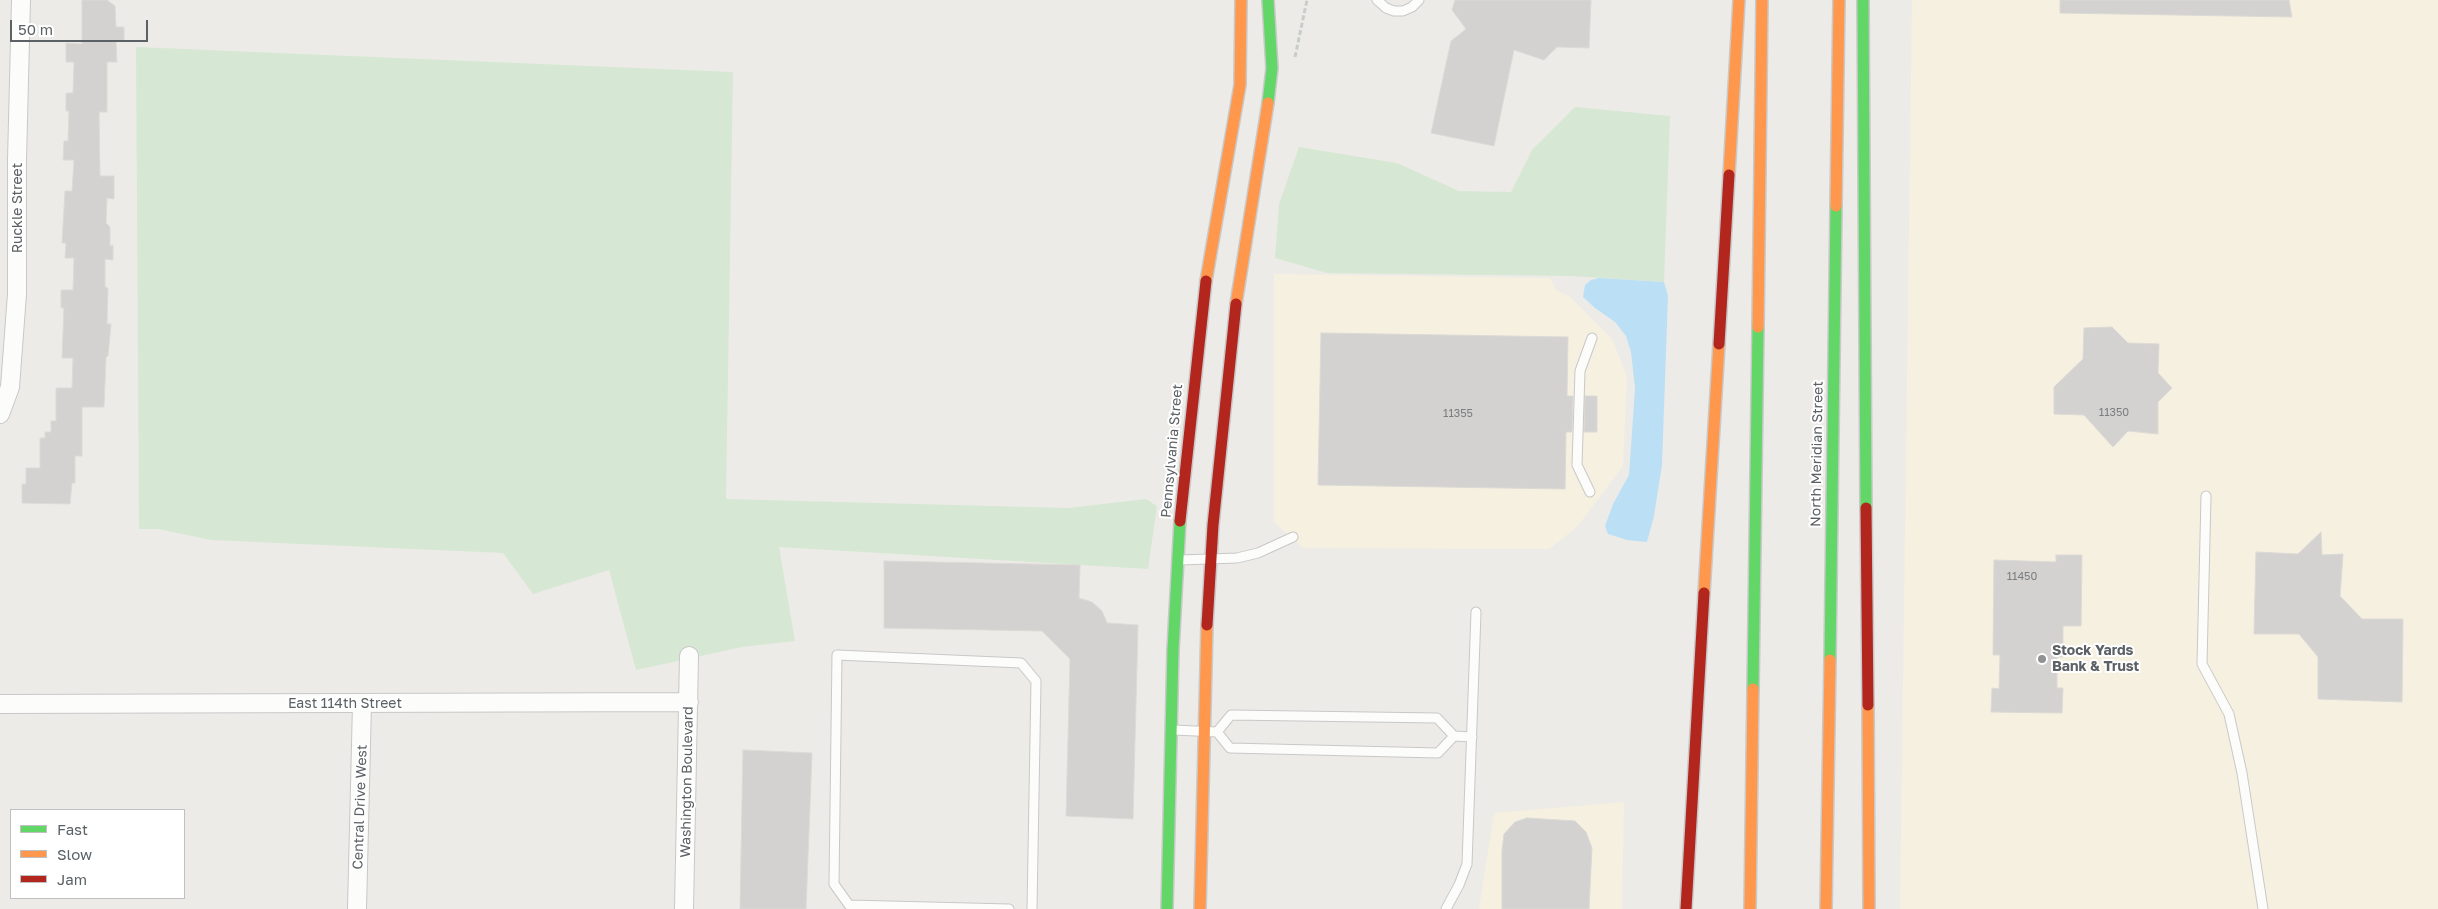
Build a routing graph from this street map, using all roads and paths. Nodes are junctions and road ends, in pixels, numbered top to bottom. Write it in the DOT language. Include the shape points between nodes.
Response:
graph roads {
  1 [pos="21,0"];
  2 [pos="1241,0"];
  3 [pos="1376,0"];
  4 [pos="1419,0"];
  5 [pos="1738,0"];
  6 [pos="1762,0"];
  7 [pos="1839,0"];
  8 [pos="1863,0"];
  9 [pos="1269,2"];
  10 [pos="9,161"];
  11 [pos="1592,338"];
  12 [pos="0,414"];
  13 [pos="1590,492"];
  14 [pos="2206,496"];
  15 [pos="1293,537"];
  16 [pos="1178,560"];
  17 [pos="1211,560"];
  18 [pos="1476,612"];
  19 [pos="689,656"];
  20 [pos="689,702"];
  21 [pos="0,704"];
  22 [pos="362,704"];
  23 [pos="1171,730"];
  24 [pos="1205,731"];
  25 [pos="1217,732"];
  26 [pos="1454,736"];
  27 [pos="1472,737"];
  28 [pos="357,909"];
  29 [pos="684,909"];
  30 [pos="1009,909"];
  31 [pos="1032,909"];
  32 [pos="1167,909"];
  33 [pos="1200,909"];
  34 [pos="1446,909"];
  35 [pos="1686,909"];
  36 [pos="1750,909"];
  37 [pos="1826,909"];
  38 [pos="1869,909"];
  39 [pos="2263,909"];
  1 -- 10 [label="street, Ruckle Street"];
  2 -- 16 [label="main road, Pennsylvania Street" via="1240,85 1202,306 1189,416"];
  3 -- 4 [label="lane" via="1394,11 1412,7"];
  5 -- 35 [label="main road"];
  6 -- 36 [label="main road"];
  7 -- 37 [label="main road, North Meridian Street"];
  8 -- 38 [label="main road"];
  9 -- 17 [label="main road" via="1272,68 1233,324"];
  10 -- 12 [label="street, Ruckle Street" via="18,286 14,359 10,387"];
  11 -- 13 [label="lane" via="1580,371 1577,465"];
  14 -- 39 [label="lane" via="2202,664 2229,714 2242,773"];
  15 -- 17 [label="lane" via="1258,553"];
  16 -- 17 [label="lane"];
  16 -- 23 [label="main road, Pennsylvania Street"];
  17 -- 24 [label="main road"];
  18 -- 27 [label="lane"];
  19 -- 20 [label="street, Washington Boulevard"];
  20 -- 22 [label="street, East 114th Street"];
  20 -- 29 [label="street, Washington Boulevard"];
  21 -- 22 [label="street, East 114th Street"];
  22 -- 28 [label="street, Central Drive West"];
  23 -- 24 [label="lane"];
  23 -- 32 [label="main road, Pennsylvania Street"];
  24 -- 25 [label="lane"];
  24 -- 33 [label="main road"];
  25 -- 26 [label="lane" via="1230,748 1438,753"];
  25 -- 26 [label="lane" via="1231,714 1437,718"];
  26 -- 27 [label="lane"];
  27 -- 34 [label="lane" via="1467,864"];
  30 -- 31 [label="lane" via="849,905 834,884 837,655 1021,663 1036,681"];
}
